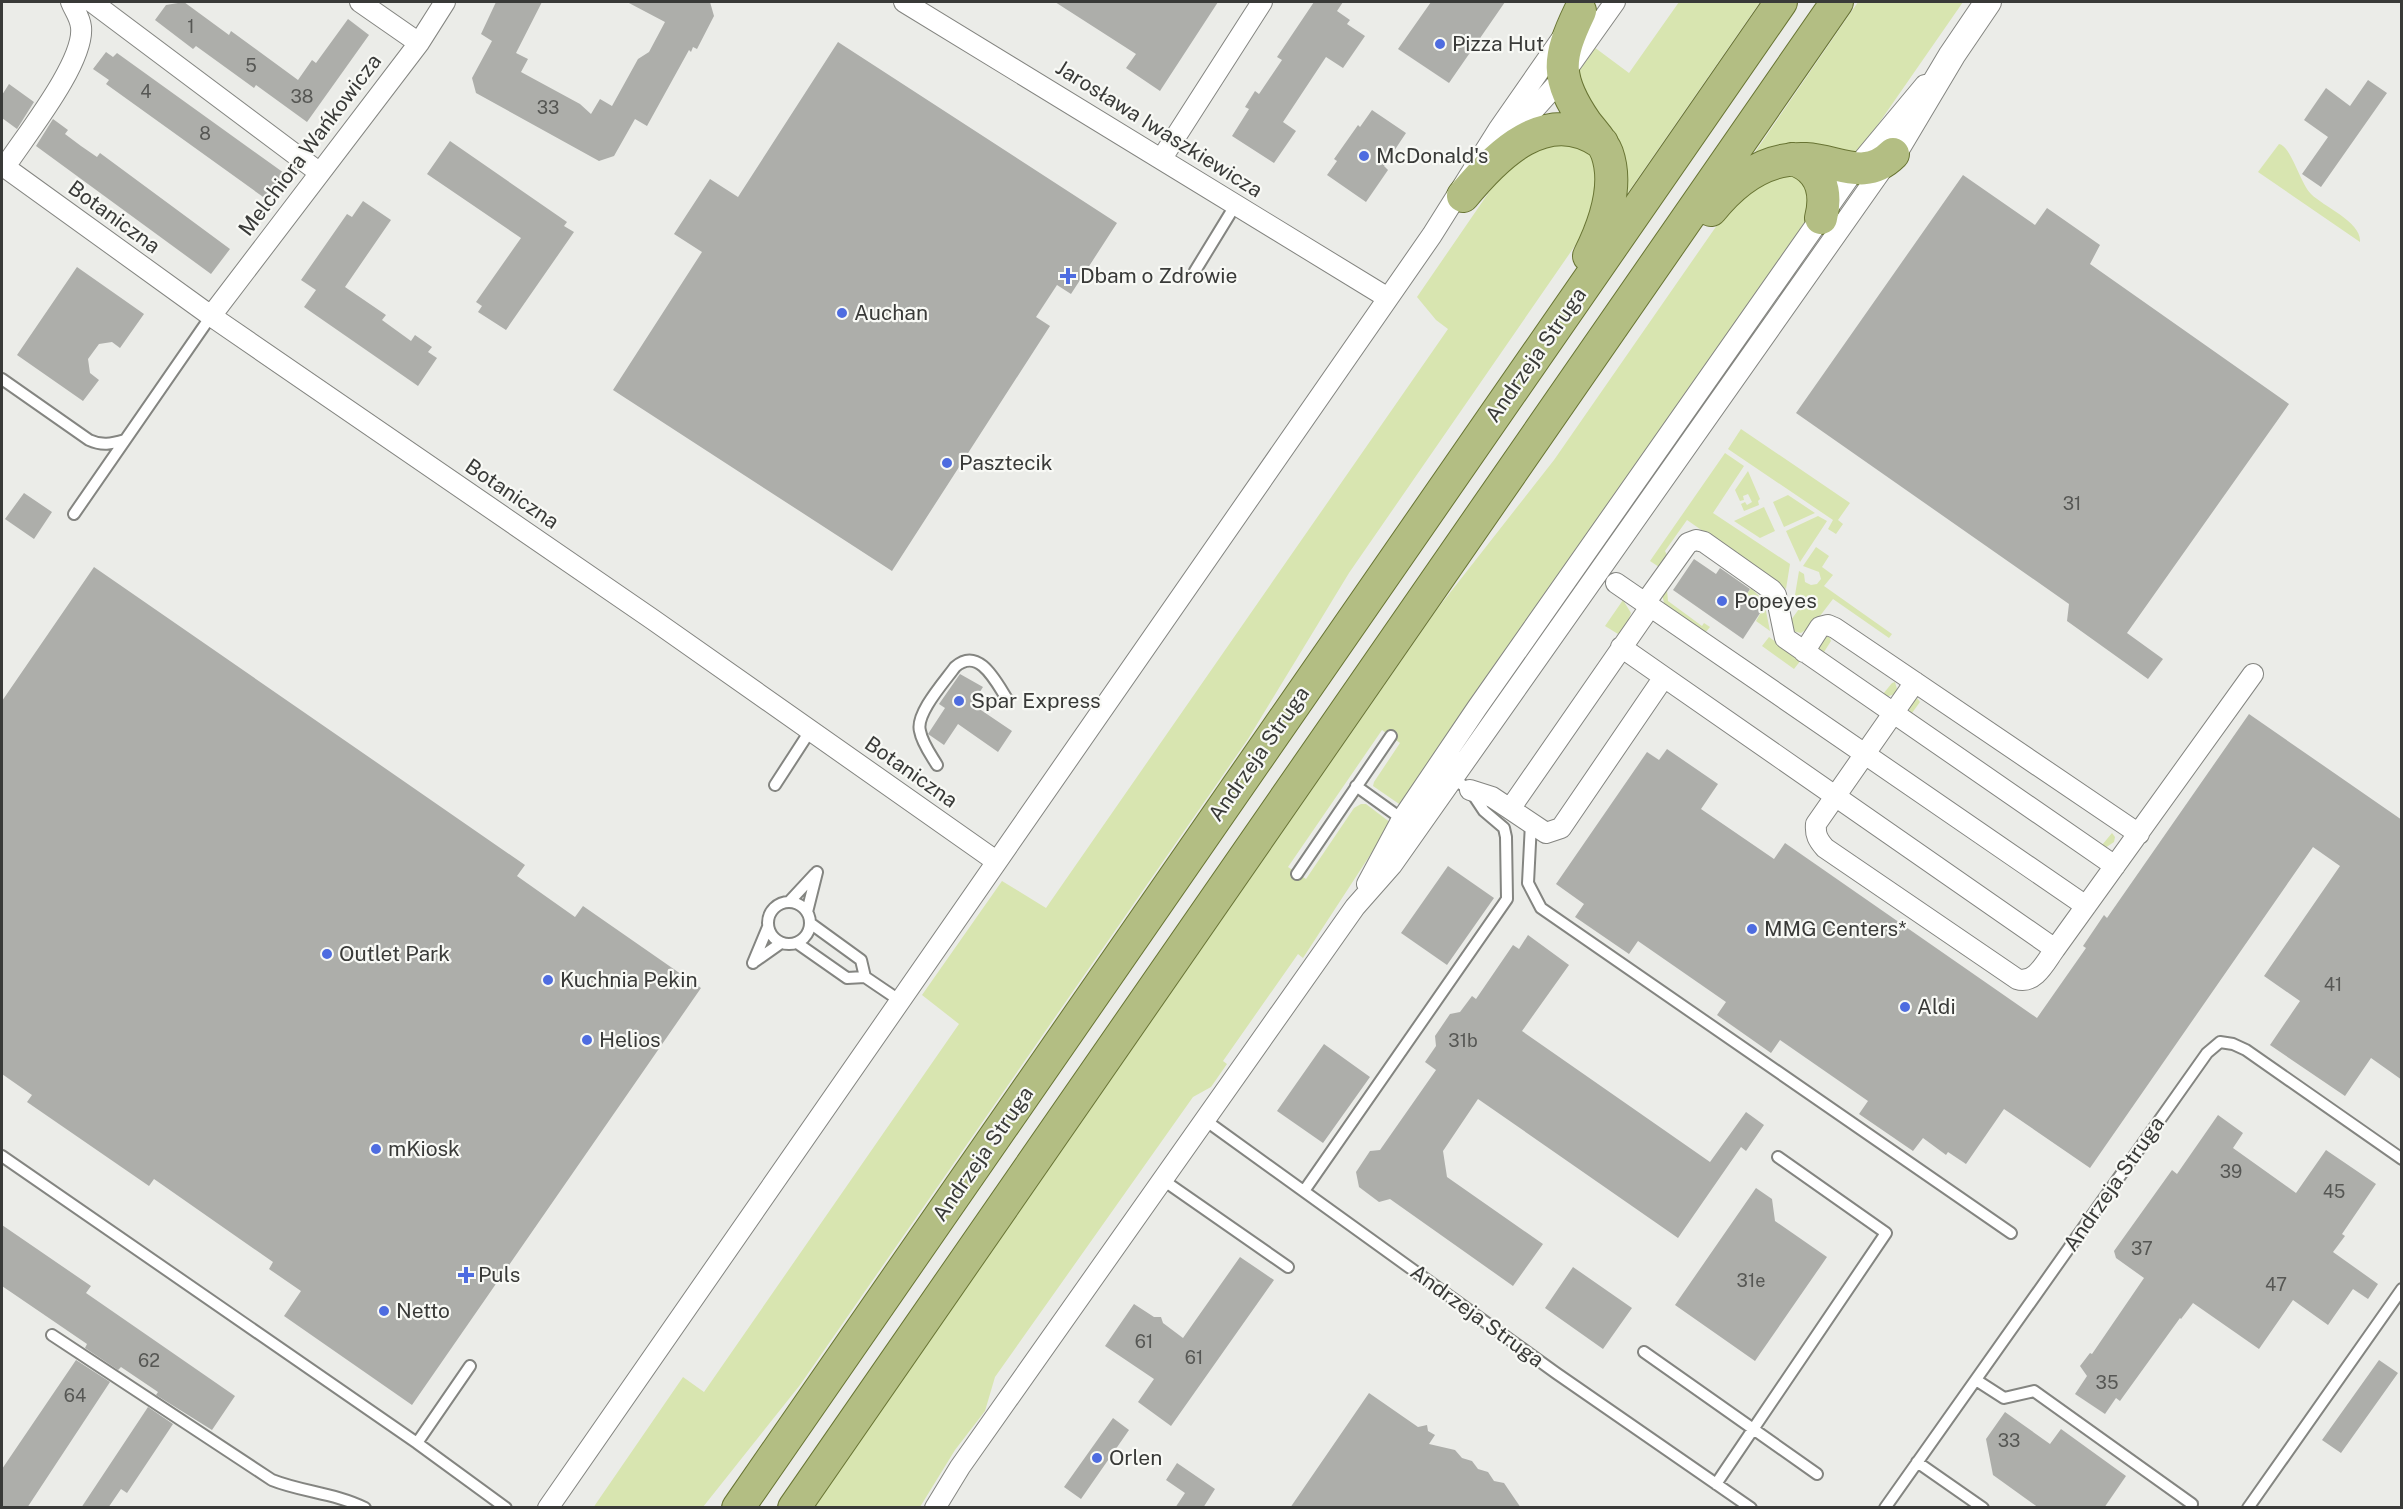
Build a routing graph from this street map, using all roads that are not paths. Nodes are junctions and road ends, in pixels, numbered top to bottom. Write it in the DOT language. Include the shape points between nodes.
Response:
graph roads {
  1 [pos="71,2"];
  2 [pos="92,2"];
  3 [pos="360,2"];
  4 [pos="445,2"];
  5 [pos="904,2"];
  6 [pos="1262,2"];
  7 [pos="1616,2"];
  8 [pos="1781,2"];
  9 [pos="1837,2"];
  10 [pos="1988,2"];
  11 [pos="1584,6"];
  12 [pos="930,8"];
  13 [pos="419,43"];
  14 [pos="1952,55"];
  15 [pos="1562,77"];
  16 [pos="1602,143"];
  17 [pos="1893,154"];
  18 [pos="1162,158"];
  19 [pos="1792,159"];
  20 [pos="3,166"];
  21 [pos="1855,169"];
  22 [pos="320,173"];
  23 [pos="1463,196"];
  24 [pos="1236,204"];
  25 [pos="1821,218"];
  26 [pos="1432,235"];
  27 [pos="1195,271"];
  28 [pos="1388,298"];
  29 [pos="211,316"];
  30 [pos="2,379"];
  31 [pos="1562,399"];
  32 [pos="1500,407"];
  33 [pos="124,440"];
  34 [pos="74,514"];
  35 [pos="1582,559"];
  36 [pos="1600,572"];
  37 [pos="1616,583"];
  38 [pos="1648,605"];
  39 [pos="1622,647"];
  40 [pos="1804,652"];
  41 [pos="2253,674"];
  42 [pos="1664,677"];
  43 [pos="1915,682"];
  44 [pos="1008,699"];
  45 [pos="1894,714"];
  46 [pos="810,731"];
  47 [pos="1391,736"];
  48 [pos="1865,755"];
  49 [pos="937,765"];
  50 [pos="1437,767"];
  51 [pos="1454,778"];
  52 [pos="775,785"];
  53 [pos="1356,786"];
  54 [pos="1470,790"];
  55 [pos="1836,797"];
  56 [pos="1510,809"];
  57 [pos="1402,819"];
  58 [pos="1531,823"];
  59 [pos="2139,834"];
  60 [pos="996,861"];
  61 [pos="2115,866"];
  62 [pos="1297,874"];
  63 [pos="789,902"];
  64 [pos="2086,906"];
  65 [pos="1355,908"];
  66 [pos="807,912"];
  67 [pos="810,923"];
  68 [pos="768,927"];
  69 [pos="781,943"];
  70 [pos="797,943"];
  71 [pos="2055,949"];
  72 [pos="866,977"];
  73 [pos="899,1000"];
  74 [pos="1205,1120"];
  75 [pos="2,1156"];
  76 [pos="1778,1157"];
  77 [pos="2402,1159"];
  78 [pos="1163,1180"];
  79 [pos="1304,1191"];
  80 [pos="2011,1233"];
  81 [pos="1288,1267"];
  82 [pos="2402,1289"];
  83 [pos="52,1335"];
  84 [pos="1644,1352"];
  85 [pos="470,1366"];
  86 [pos="1976,1380"];
  87 [pos="1753,1429"];
  88 [pos="417,1443"];
  89 [pos="1917,1462"];
  90 [pos="1817,1474"];
  91 [pos="1716,1484"];
  92 [pos="364,1508"];
  93 [pos="506,1508"];
  94 [pos="548,1508"];
  95 [pos="738,1508"];
  96 [pos="794,1508"];
  97 [pos="935,1508"];
  98 [pos="1751,1508"];
  99 [pos="1885,1508"];
  100 [pos="1983,1508"];
  101 [pos="2191,1508"];
  102 [pos="2248,1508"];
  1 -- 20 [label="street" via="81,27 77,51 59,86"];
  2 -- 22 [label="street"];
  3 -- 13 [label="street"];
  4 -- 13 [label="street, Melchiora Wańkowicza"];
  5 -- 12 [label="street, Jarosława Iwaszkiewicza"];
  6 -- 18 [label="street"];
  7 -- 15 [label="street"];
  8 -- 32 [label="main road, Andrzeja Struga"];
  9 -- 31 [label="main road"];
  10 -- 14 [label="street"];
  11 -- 15 [label="main road" via="1565,47"];
  11 -- 26 [label="street" via="1498,130"];
  12 -- 18 [label="street, Jarosława Iwaszkiewicza"];
  13 -- 22 [label="street, Melchiora Wańkowicza"];
  14 -- 17 [label="street"];
  14 -- 21 [label="street"];
  15 -- 16 [label="main road" via="1568,94"];
  15 -- 23 [label="street"];
  16 -- 23 [label="main road" via="1566,131 1528,137 1498,158"];
  16 -- 32 [label="main road" via="1608,155 1611,183 1599,234 1581,272"];
  17 -- 21 [label="main road" via="1873,168"];
  17 -- 36 [label="street"];
  18 -- 24 [label="street, Jarosława Iwaszkiewicza"];
  19 -- 21 [label="main road"];
  19 -- 25 [label="main road" via="1812,169 1821,181"];
  19 -- 31 [label="main road" via="1760,168 1724,193"];
  20 -- 29 [label="street, Botaniczna"];
  21 -- 25 [label="street"];
  22 -- 29 [label="street, Melchiora Wańkowicza"];
  23 -- 26 [label="street"];
  24 -- 27 [label="lane"];
  24 -- 28 [label="street, Jarosława Iwaszkiewicza"];
  25 -- 35 [label="street"];
  26 -- 28 [label="street"];
  28 -- 60 [label="street"];
  29 -- 33 [label="lane"];
  29 -- 46 [label="street, Botaniczna"];
  30 -- 33 [label="lane" via="89,440 110,445"];
  31 -- 96 [label="main road"];
  32 -- 95 [label="main road, Andrzeja Struga"];
  33 -- 34 [label="lane"];
  35 -- 36 [label="lane"];
  35 -- 50 [label="street"];
  36 -- 37 [label="lane"];
  36 -- 51 [label="street"];
  37 -- 38 [label="street"];
  38 -- 39 [label="street"];
  38 -- 40 [label="street" via="1688,543 1699,540 1772,590 1785,638"];
  38 -- 48 [label="street"];
  39 -- 42 [label="street"];
  39 -- 56 [label="street"];
  40 -- 43 [label="street" via="1820,627 1828,625"];
  40 -- 45 [label="street"];
  41 -- 59 [label="street"];
  42 -- 55 [label="street"];
  42 -- 58 [label="street" via="1561,828 1546,833"];
  43 -- 45 [label="street"];
  43 -- 59 [label="street"];
  44 -- 49 [label="lane" via="982,664 971,659 955,667 919,723 920,733"];
  45 -- 48 [label="street"];
  45 -- 61 [label="street"];
  46 -- 52 [label="lane"];
  46 -- 60 [label="street, Botaniczna"];
  47 -- 53 [label="lane"];
  48 -- 55 [label="street"];
  48 -- 64 [label="street"];
  50 -- 51 [label="lane"];
  50 -- 57 [label="street"];
  51 -- 54 [label="lane"];
  51 -- 65 [label="street" via="1392,865"];
  53 -- 57 [label="lane"];
  53 -- 62 [label="lane"];
  54 -- 56 [label="street" via="1492,797"];
  54 -- 79 [label="lane" via="1484,811 1504,828 1507,899"];
  55 -- 71 [label="street"];
  55 -- 71 [label="street" via="1816,824 1818,840 1826,848 2017,979 2030,980"];
  56 -- 58 [label="street"];
  57 -- 65 [label="street"];
  58 -- 80 [label="lane" via="1528,883 1541,908"];
  59 -- 61 [label="street"];
  60 -- 73 [label="street"];
  61 -- 64 [label="street"];
  63 -- 66 [label="lane" via="799,904"];
  63 -- 66 [label="lane" via="817,872"];
  63 -- 68 [label="lane" via="774,908"];
  64 -- 71 [label="street"];
  65 -- 74 [label="street"];
  66 -- 67 [label="lane"];
  67 -- 70 [label="lane" via="808,932"];
  67 -- 72 [label="lane" via="861,960"];
  68 -- 69 [label="lane"];
  68 -- 69 [label="lane" via="753,963"];
  69 -- 70 [label="lane"];
  70 -- 72 [label="lane" via="847,978"];
  72 -- 73 [label="lane"];
  73 -- 94 [label="street"];
  74 -- 78 [label="street"];
  74 -- 79 [label="lane, Andrzeja Struga"];
  75 -- 88 [label="lane"];
  76 -- 87 [label="lane" via="1886,1233"];
  77 -- 86 [label="lane, Andrzeja Struga" via="2246,1050 2220,1042 2207,1053"];
  78 -- 81 [label="lane"];
  78 -- 97 [label="street"];
  79 -- 91 [label="lane, Andrzeja Struga"];
  82 -- 102 [label="lane"];
  83 -- 92 [label="lane" via="272,1480 347,1499"];
  84 -- 87 [label="lane"];
  85 -- 88 [label="lane"];
  86 -- 89 [label="lane, Andrzeja Struga"];
  86 -- 101 [label="lane" via="2004,1398 2034,1390 2192,1504"];
  87 -- 90 [label="lane"];
  87 -- 91 [label="lane"];
  88 -- 93 [label="lane"];
  89 -- 99 [label="lane, Andrzeja Struga"];
  89 -- 100 [label="lane"];
  91 -- 98 [label="lane, Andrzeja Struga"];
}
